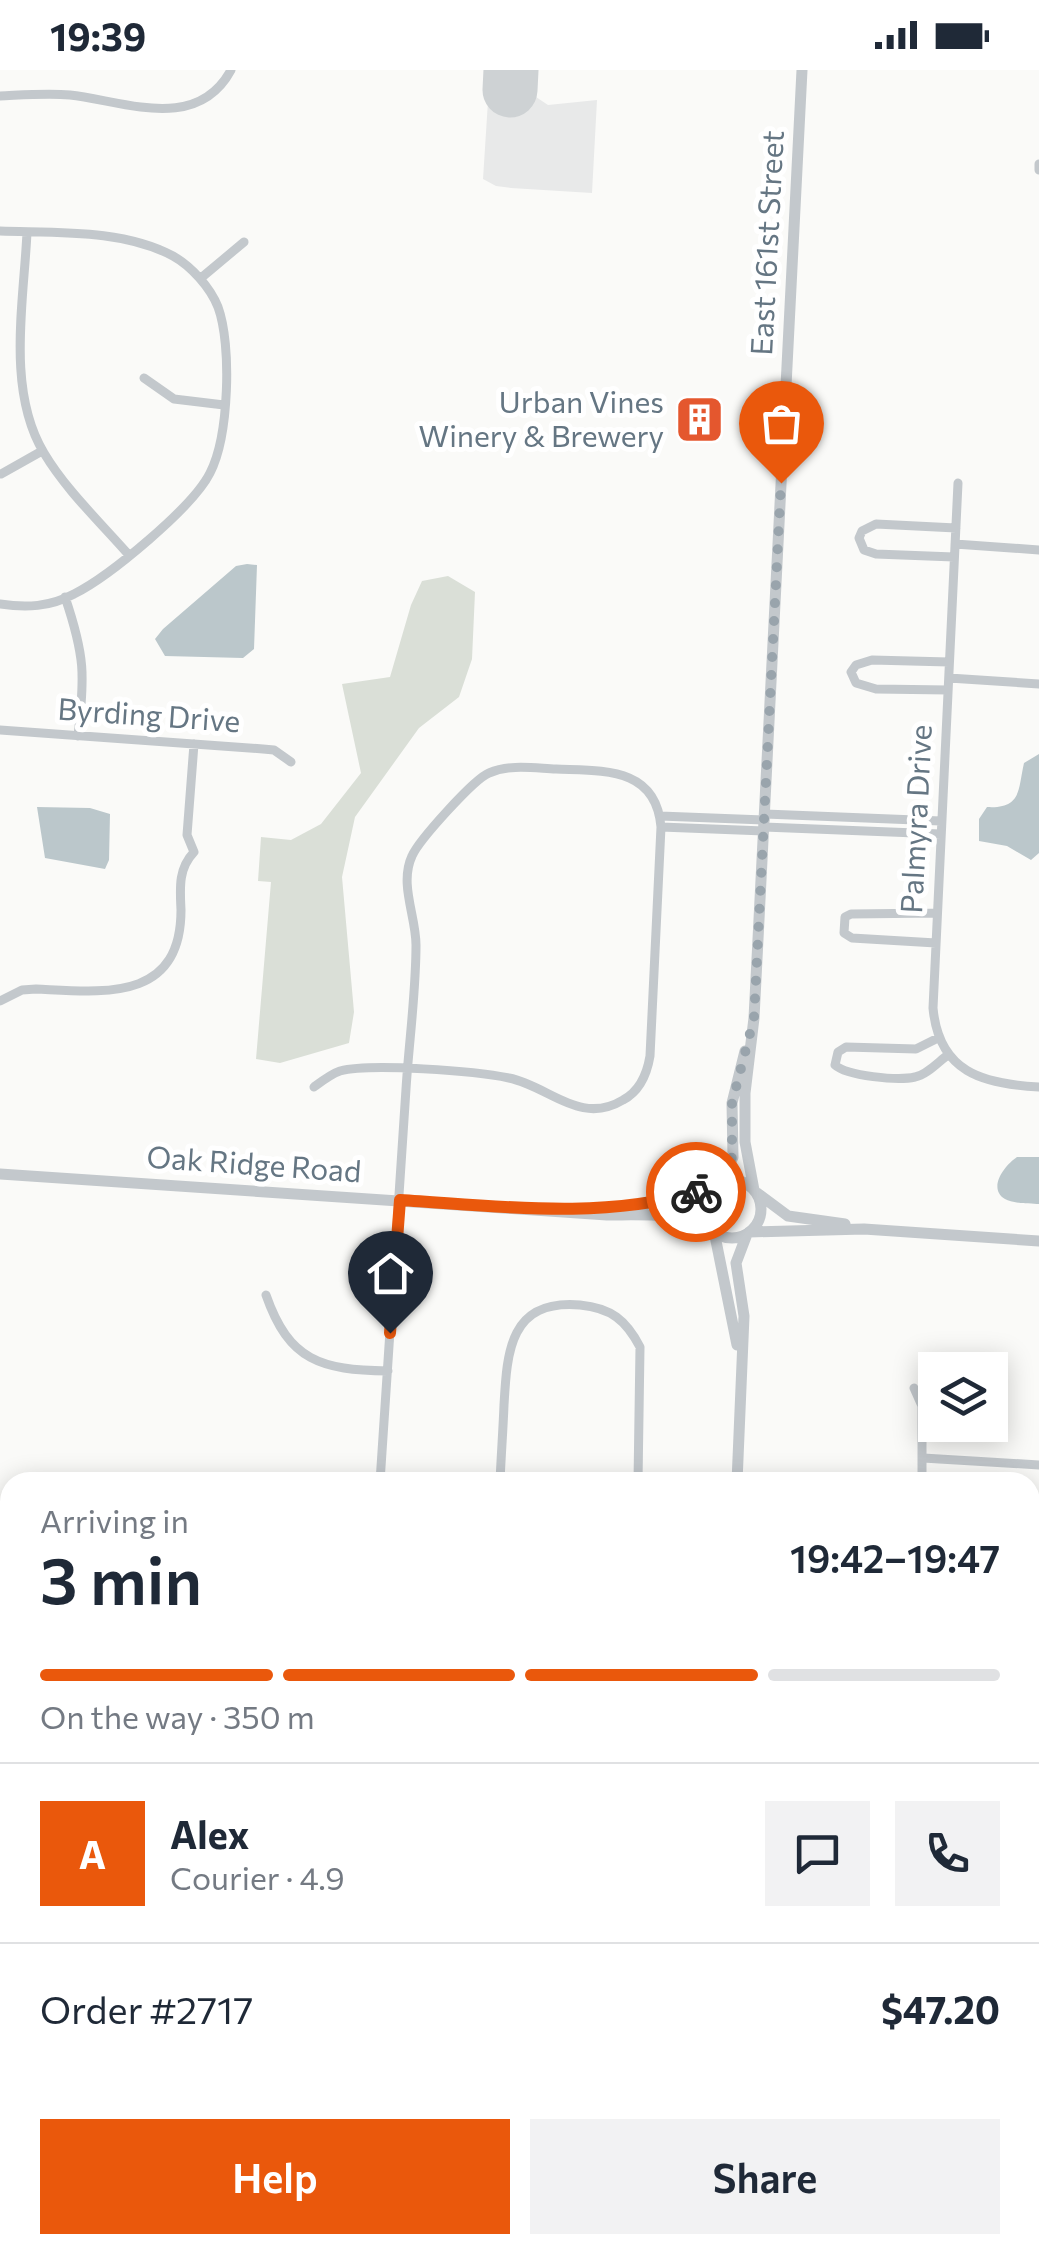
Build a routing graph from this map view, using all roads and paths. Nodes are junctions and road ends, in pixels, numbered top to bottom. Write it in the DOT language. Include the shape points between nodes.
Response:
graph roads {
  1 [pos="231,70"];
  2 [pos="802,70"];
  3 [pos="0,96"];
  4 [pos="0,231"];
  5 [pos="27,232"];
  6 [pos="244,242"];
  7 [pos="201,278"];
  8 [pos="144,378"];
  9 [pos="224,404"];
  10 [pos="42,451"];
  11 [pos="2,474"];
  12 [pos="958,483"];
  13 [pos="956,528"];
  14 [pos="955,544"];
  15 [pos="1039,550"];
  16 [pos="128,554"];
  17 [pos="954,557"];
  18 [pos="66,597"];
  19 [pos="0,604"];
  20 [pos="950,662"];
  21 [pos="949,678"];
  22 [pos="1039,684"];
  23 [pos="948,690"];
  24 [pos="0,730"];
  25 [pos="78,736"];
  26 [pos="194,744"];
  27 [pos="291,762"];
  28 [pos="941,820"];
  29 [pos="660,822"];
  30 [pos="765,823"];
  31 [pos="941,834"];
  32 [pos="937,912"];
  33 [pos="936,943"];
  34 [pos="0,1001"];
  35 [pos="754,1018"];
  36 [pos="938,1038"];
  37 [pos="948,1054"];
  38 [pos="407,1070"];
  39 [pos="314,1086"];
  40 [pos="1039,1087"];
  41 [pos="0,1174"];
  42 [pos="718,1184"];
  43 [pos="755,1191"];
  44 [pos="400,1200"];
  45 [pos="564,1210"];
  46 [pos="712,1230"];
  47 [pos="864,1230"];
  48 [pos="748,1233"];
  49 [pos="1039,1241"];
  50 [pos="266,1295"];
  51 [pos="740,1364"];
  52 [pos="388,1371"];
  53 [pos="914,1388"];
  54 [pos="924,1458"];
  55 [pos="1039,1465"];
  56 [pos="381,1472"];
  57 [pos="501,1472"];
  58 [pos="638,1472"];
  59 [pos="737,1472"];
  60 [pos="923,1472"];
  1 -- 3 [label="street" via="195,104 172,109 60,94"];
  2 -- 30 [label="street, East 161st Street"];
  4 -- 5 [label="street"];
  5 -- 7 [label="street" via="133,240 175,257"];
  5 -- 10 [label="street" via="21,351 28,416"];
  6 -- 7 [label="street"];
  7 -- 9 [label="street" via="218,306 226,347"];
  8 -- 9 [label="street" via="174,399"];
  9 -- 16 [label="street" via="212,469 198,494"];
  10 -- 11 [label="street"];
  10 -- 16 [label="street"];
  12 -- 13 [label="street, Palmyra Drive"];
  13 -- 14 [label="street, Palmyra Drive"];
  13 -- 17 [label="street" via="876,524 858,538 876,554"];
  14 -- 15 [label="street"];
  14 -- 17 [label="street, Palmyra Drive"];
  16 -- 18 [label="street"];
  17 -- 20 [label="street, Palmyra Drive"];
  18 -- 19 [label="street" via="24,608"];
  18 -- 25 [label="street" via="82,652"];
  20 -- 21 [label="street, Palmyra Drive"];
  20 -- 23 [label="street" via="872,660 851,672 856,682 876,690"];
  21 -- 22 [label="street"];
  21 -- 23 [label="street, Palmyra Drive"];
  23 -- 28 [label="street, Palmyra Drive"];
  24 -- 25 [label="street, Byrding Drive"];
  25 -- 26 [label="street, Byrding Drive"];
  26 -- 27 [label="street, Byrding Drive" via="274,750"];
  26 -- 34 [label="street" via="187,835 194,852 184,864 180,928 165,963 121,991 36,988"];
  28 -- 30 [label="street"];
  28 -- 31 [label="street, Palmyra Drive"];
  29 -- 30 [label="street"];
  29 -- 38 [label="street" via="650,1056 629,1097 580,1109 514,1079"];
  29 -- 38 [label="street" via="646,789 623,774 506,767 484,775 459,798 412,855 407,882 416,942"];
  30 -- 31 [label="street"];
  30 -- 35 [label="street, East 161st Street"];
  31 -- 32 [label="street, Palmyra Drive"];
  32 -- 33 [label="street, Palmyra Drive"];
  32 -- 33 [label="street" via="850,914 843,928 852,938"];
  33 -- 36 [label="street, Palmyra Drive" via="932,1008"];
  35 -- 42 [label="street, East 161st Street" via="732,1103 732,1157"];
  35 -- 43 [label="street, East 161st Street" via="745,1142"];
  36 -- 37 [label="street, Palmyra Drive"];
  36 -- 37 [label="street" via="916,1049 846,1047 835,1065 857,1075 915,1078"];
  37 -- 40 [label="street, Palmyra Drive" via="972,1075"];
  38 -- 39 [label="street" via="361,1067"];
  38 -- 44 [label="street"];
  41 -- 44 [label="street, Oak Ridge Road"];
  42 -- 43 [label="street" via="740,1181"];
  42 -- 45 [label="street, Oak Ridge Road" via="647,1204"];
  42 -- 46 [label="street" via="704,1202"];
  43 -- 47 [label="street" via="788,1216"];
  43 -- 48 [label="street" via="761,1210"];
  44 -- 45 [label="street, Oak Ridge Road"];
  44 -- 52 [label="street"];
  45 -- 46 [label="street, Oak Ridge Road" via="686,1216"];
  46 -- 48 [label="street" via="728,1238"];
  46 -- 51 [label="street"];
  47 -- 48 [label="street"];
  47 -- 49 [label="street"];
  48 -- 51 [label="street" via="736,1263 744,1316"];
  50 -- 52 [label="street" via="276,1326 296,1348 349,1371"];
  51 -- 59 [label="street"];
  52 -- 56 [label="street"];
  53 -- 54 [label="street" via="922,1406"];
  54 -- 55 [label="street"];
  54 -- 60 [label="street"];
  57 -- 58 [label="street" via="514,1335 540,1310 579,1305 621,1318 640,1347"];
}
